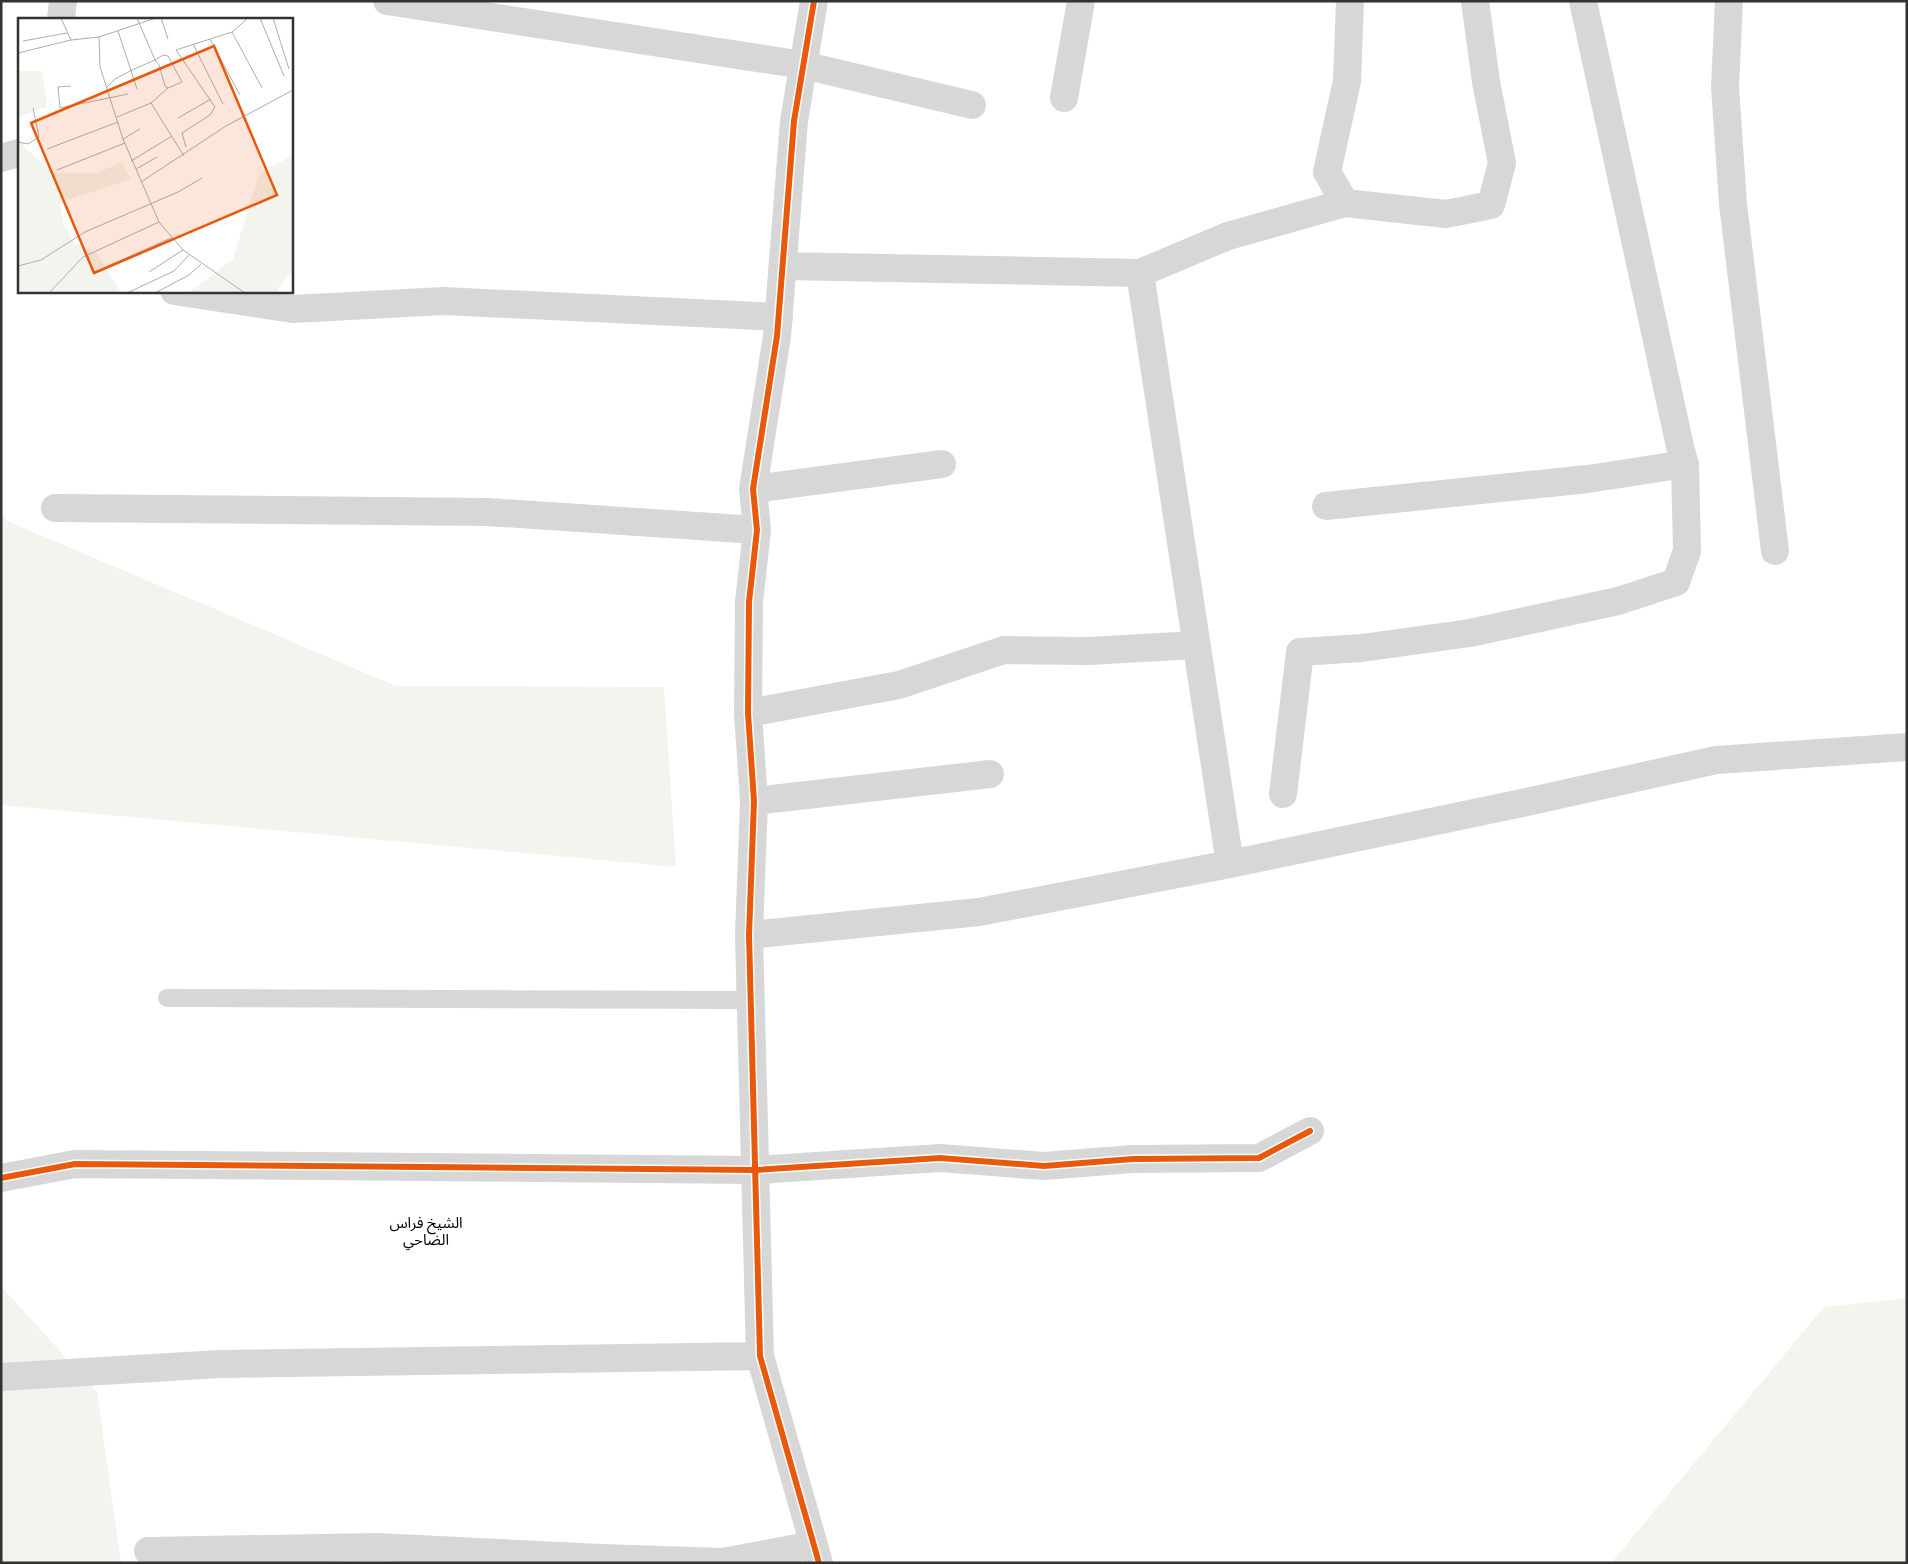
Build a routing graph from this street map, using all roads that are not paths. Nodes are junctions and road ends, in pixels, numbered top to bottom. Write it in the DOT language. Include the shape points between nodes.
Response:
graph roads {
  1 [pos="63,1"];
  2 [pos="387,1"];
  3 [pos="814,1"];
  4 [pos="1081,1"];
  5 [pos="1350,1"];
  6 [pos="1476,1"];
  7 [pos="1583,1"];
  8 [pos="1729,1"];
  9 [pos="61,18"];
  10 [pos="803,65"];
  11 [pos="1064,98"];
  12 [pos="972,105"];
  13 [pos="18,153"];
  14 [pos="1,158"];
  15 [pos="1345,203"];
  16 [pos="782,266"];
  17 [pos="1140,273"];
  18 [pos="180,292"];
  19 [pos="779,317"];
  20 [pos="942,464"];
  21 [pos="1685,464"];
  22 [pos="753,489"];
  23 [pos="1326,506"];
  24 [pos="55,508"];
  25 [pos="757,530"];
  26 [pos="1775,551"];
  27 [pos="1197,645"];
  28 [pos="748,713"];
  29 [pos="1907,747"];
  30 [pos="990,774"];
  31 [pos="1283,794"];
  32 [pos="754,801"];
  33 [pos="1230,864"];
  34 [pos="749,935"];
  35 [pos="167,998"];
  36 [pos="752,1000"];
  37 [pos="1310,1132"];
  38 [pos="756,1170"];
  39 [pos="1,1178"];
  40 [pos="760,1356"];
  41 [pos="1,1376"];
  42 [pos="148,1551"];
  43 [pos="816,1554"];
  1 -- 9 [label="street"];
  2 -- 10 [label="street"];
  3 -- 10 [label="street"];
  4 -- 11 [label="street"];
  5 -- 15 [label="street" via="1347,81 1327,172"];
  6 -- 15 [label="street" via="1486,82 1502,163 1491,205 1446,214"];
  7 -- 21 [label="street"];
  8 -- 26 [label="street" via="1725,87 1733,204"];
  10 -- 12 [label="street"];
  10 -- 16 [label="street" via="794,121"];
  13 -- 14 [label="street"];
  15 -- 17 [label="street" via="1228,236"];
  16 -- 17 [label="street"];
  16 -- 19 [label="street"];
  17 -- 27 [label="street"];
  18 -- 19 [label="street" via="293,310 444,301"];
  19 -- 22 [label="street"];
  20 -- 22 [label="street"];
  21 -- 23 [label="street" via="1588,479"];
  21 -- 31 [label="street" via="1687,551 1676,582 1618,601 1470,633 1362,648 1300,652"];
  22 -- 25 [label="street"];
  24 -- 25 [label="street" via="488,512"];
  25 -- 28 [label="street" via="750,602"];
  27 -- 28 [label="street" via="1089,651 1004,650 899,685"];
  27 -- 33 [label="street"];
  28 -- 32 [label="street"];
  29 -- 33 [label="street" via="1716,760"];
  30 -- 32 [label="street"];
  32 -- 34 [label="street"];
  33 -- 34 [label="street" via="979,912"];
  34 -- 36 [label="street"];
  35 -- 36 [label="lane"];
  36 -- 38 [label="street"];
  37 -- 38 [label="street" via="1259,1158 1133,1159 1044,1166 940,1158"];
  38 -- 39 [label="street" via="75,1164"];
  38 -- 40 [label="street"];
  40 -- 41 [label="street" via="220,1364"];
  40 -- 43 [label="street"];
  42 -- 43 [label="street" via="377,1546 722,1562"];
}
